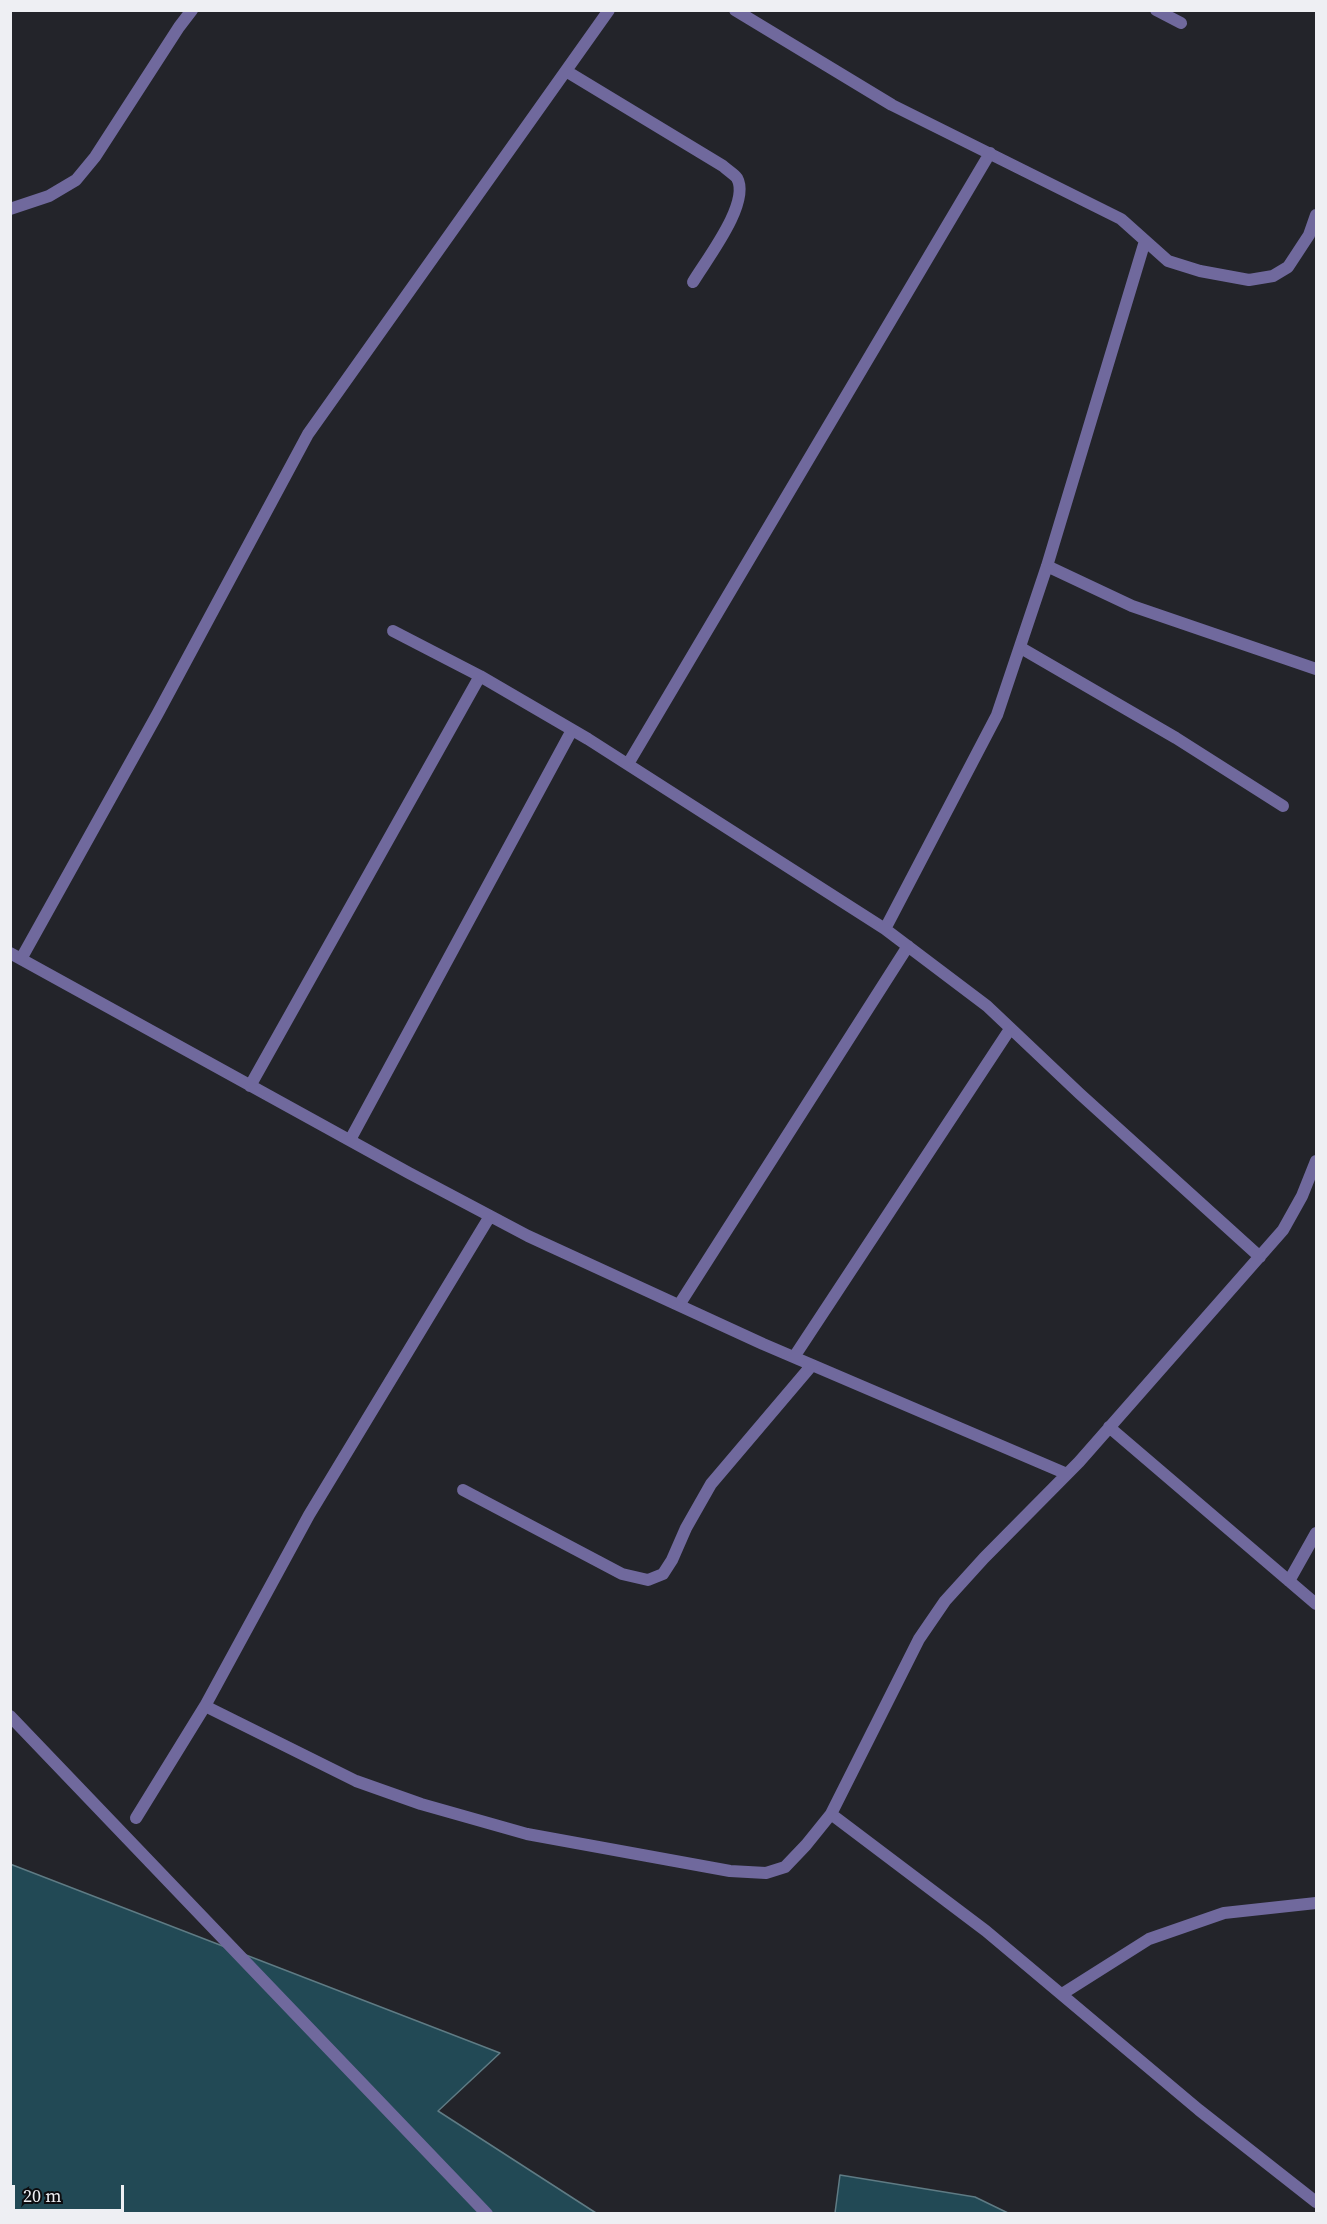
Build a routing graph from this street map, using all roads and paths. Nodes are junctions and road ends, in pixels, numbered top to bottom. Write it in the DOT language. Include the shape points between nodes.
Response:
graph roads {
  1 [pos="192,10"];
  2 [pos="609,10"];
  3 [pos="735,10"];
  4 [pos="1156,10"];
  5 [pos="1181,22"];
  6 [pos="566,71"];
  7 [pos="990,153"];
  8 [pos="10,208"];
  9 [pos="1317,215"];
  10 [pos="1145,241"];
  11 [pos="693,282"];
  12 [pos="1047,566"];
  13 [pos="393,631"];
  14 [pos="1020,648"];
  15 [pos="1317,669"];
  16 [pos="480,676"];
  17 [pos="573,730"];
  18 [pos="628,764"];
  19 [pos="1282,806"];
  20 [pos="885,929"];
  21 [pos="908,946"];
  22 [pos="16,956"];
  23 [pos="1010,1029"];
  24 [pos="250,1086"];
  25 [pos="350,1140"];
  26 [pos="1317,1161"];
  27 [pos="490,1216"];
  28 [pos="1260,1257"];
  29 [pos="679,1305"];
  30 [pos="794,1357"];
  31 [pos="812,1365"];
  32 [pos="1109,1427"];
  33 [pos="1067,1474"];
  34 [pos="463,1490"];
  35 [pos="1317,1533"];
  36 [pos="1289,1581"];
  37 [pos="1317,1604"];
  38 [pos="205,1706"];
  39 [pos="10,1716"];
  40 [pos="831,1814"];
  41 [pos="136,1818"];
  42 [pos="1317,1902"];
  43 [pos="1062,1994"];
  44 [pos="1317,2202"];
  45 [pos="487,2214"];
  1 -- 8 [label="street" via="76,180 49,196"];
  2 -- 6 [label="street"];
  3 -- 7 [label="street" via="892,105"];
  4 -- 5 [label="street"];
  6 -- 11 [label="street" via="737,178 740,193 734,215"];
  6 -- 22 [label="street" via="308,434 158,713"];
  7 -- 10 [label="street" via="1121,219"];
  7 -- 18 [label="street"];
  9 -- 10 [label="street" via="1288,267 1273,276 1249,280 1200,272 1168,261"];
  10 -- 12 [label="street"];
  12 -- 14 [label="street"];
  12 -- 15 [label="street" via="1132,606"];
  13 -- 16 [label="street"];
  14 -- 19 [label="street" via="1176,738"];
  14 -- 20 [label="street" via="997,715"];
  16 -- 17 [label="street"];
  16 -- 24 [label="street"];
  17 -- 18 [label="street"];
  17 -- 25 [label="street"];
  18 -- 20 [label="street"];
  20 -- 21 [label="street"];
  21 -- 23 [label="street" via="987,1006"];
  21 -- 29 [label="street"];
  22 -- 24 [label="street"];
  23 -- 28 [label="street"];
  23 -- 30 [label="street"];
  24 -- 25 [label="street"];
  25 -- 27 [label="street"];
  26 -- 28 [label="street" via="1283,1230"];
  27 -- 29 [label="street"];
  27 -- 38 [label="street" via="309,1515"];
  28 -- 32 [label="street"];
  29 -- 30 [label="street"];
  30 -- 31 [label="street"];
  31 -- 33 [label="street"];
  31 -- 34 [label="street" via="711,1484 663,1574 648,1580 622,1574"];
  32 -- 33 [label="street"];
  32 -- 36 [label="street"];
  33 -- 40 [label="street" via="945,1601 920,1639"];
  35 -- 36 [label="street"];
  36 -- 37 [label="street"];
  38 -- 40 [label="street" via="356,1781 420,1804 527,1834 730,1871 766,1873 785,1867"];
  38 -- 41 [label="street"];
  39 -- 45 [label="street"];
  40 -- 43 [label="street"];
  42 -- 43 [label="street" via="1224,1913 1149,1939"];
  43 -- 44 [label="street" via="1199,2110"];
}
